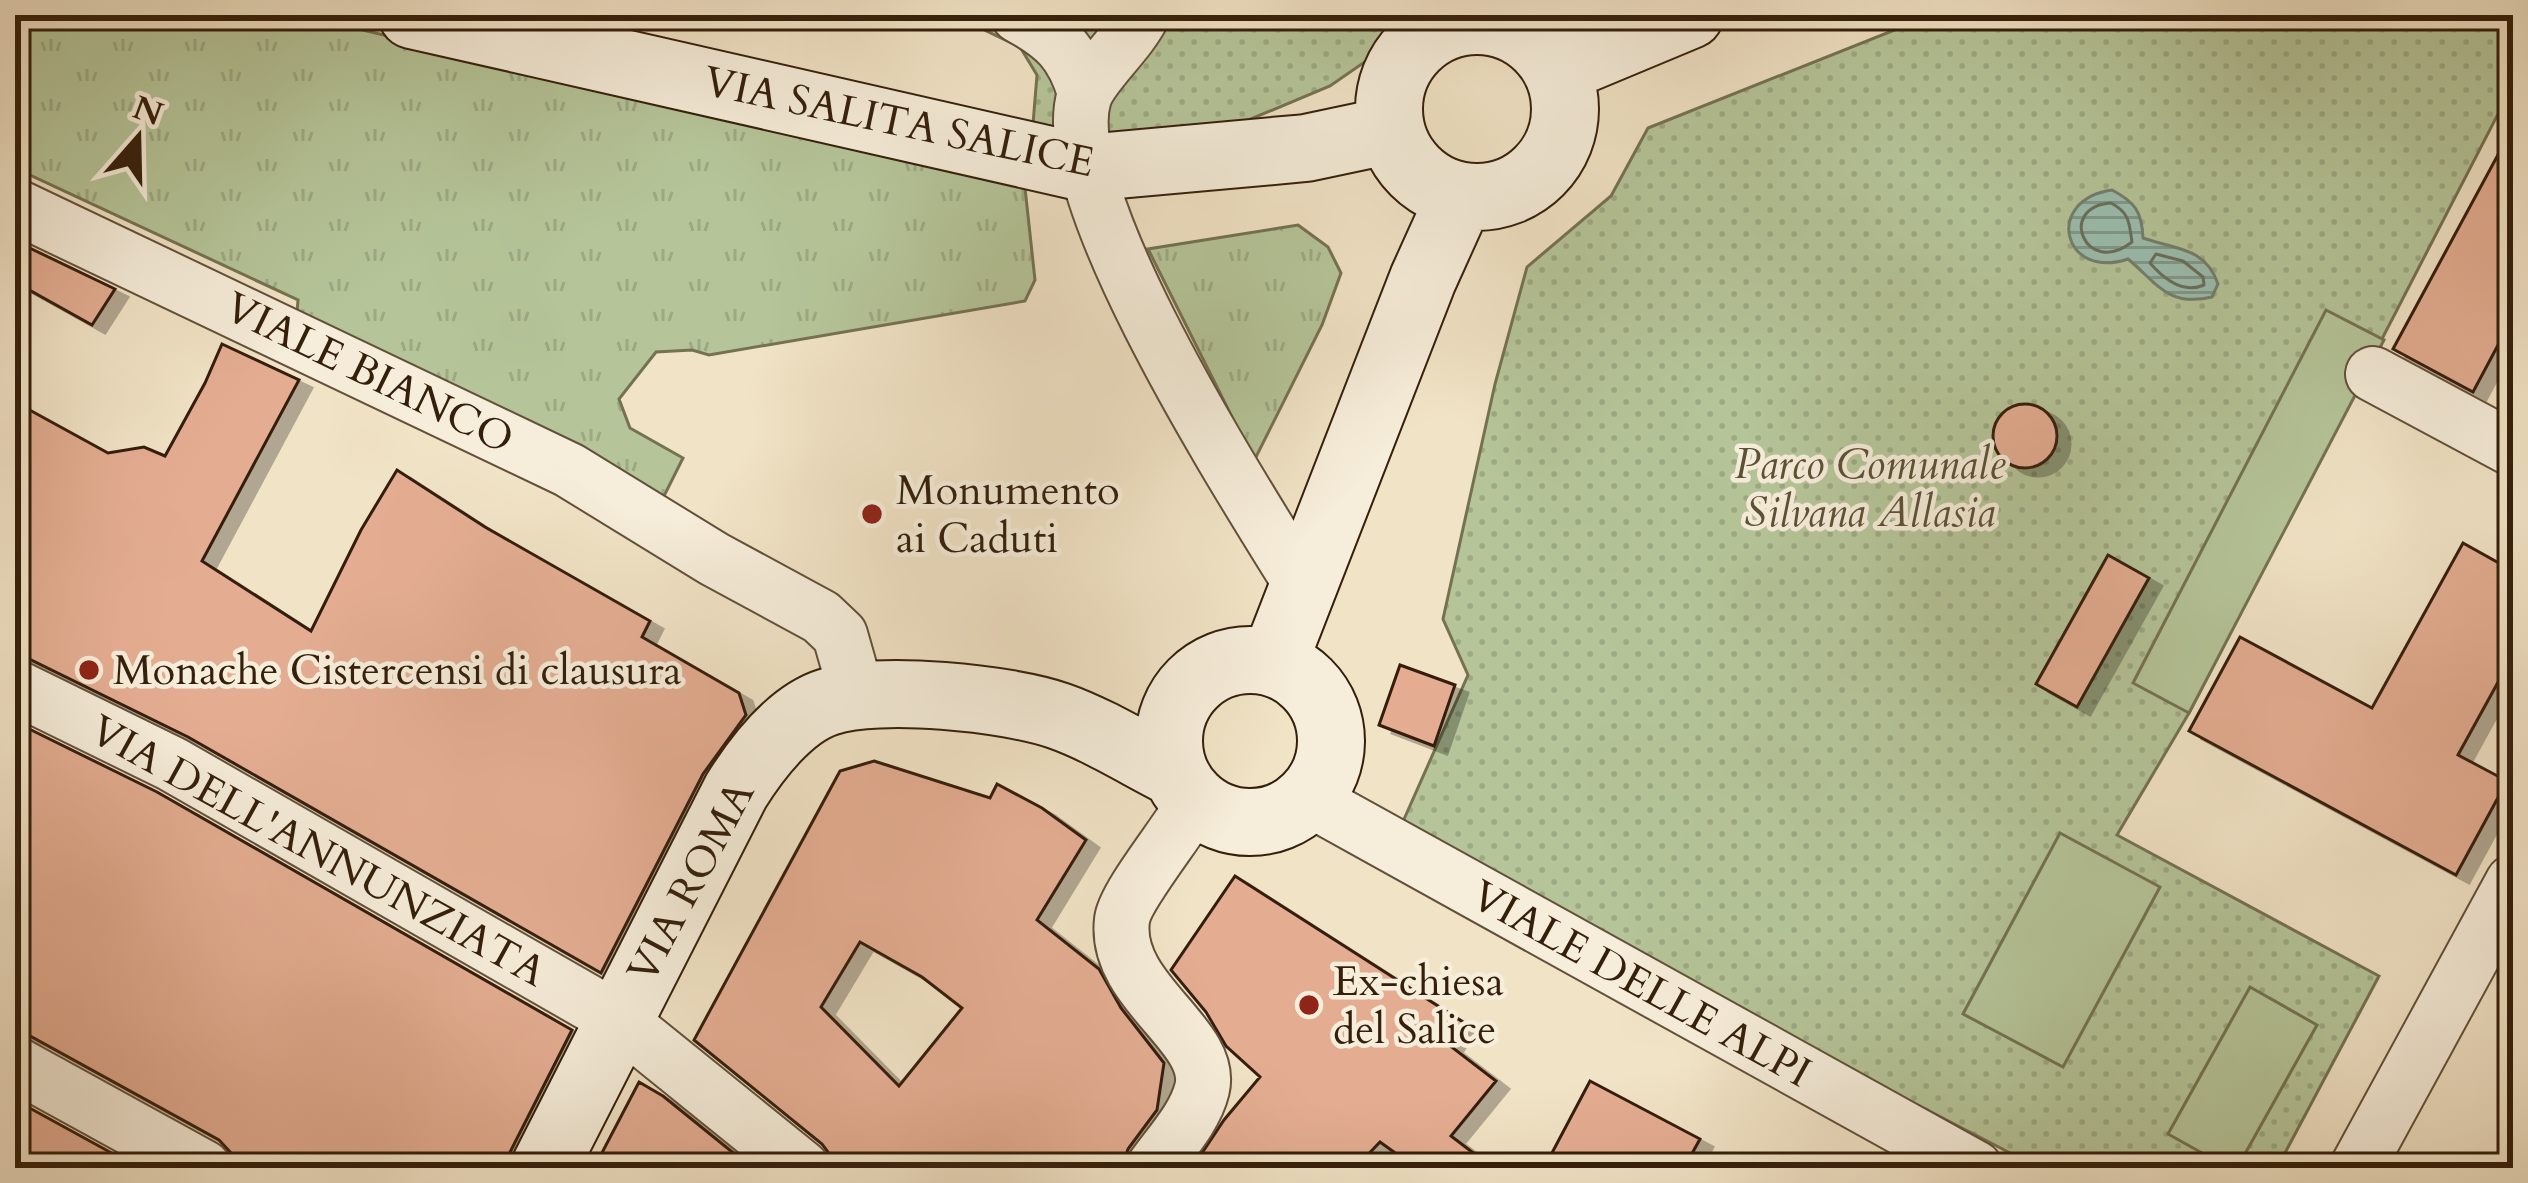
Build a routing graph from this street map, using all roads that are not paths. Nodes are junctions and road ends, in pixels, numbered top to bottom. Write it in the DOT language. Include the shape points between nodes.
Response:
graph roads {
  1 [pos="412,15"];
  2 [pos="1018,15"];
  3 [pos="1142,15"];
  4 [pos="1690,15"];
  5 [pos="1558,70"];
  6 [pos="1085,93"];
  7 [pos="1390,130"];
  8 [pos="1085,168"];
  9 [pos="1460,196"];
  10 [pos="15,206"];
  11 [pos="2373,374"];
  12 [pos="2513,449"];
  13 [pos="1301,584"];
  14 [pos="1274,662"];
  15 [pos="15,687"];
  16 [pos="858,698"];
  17 [pos="1177,704"];
  18 [pos="1060,716"];
  19 [pos="1185,788"];
  20 [pos="1309,799"];
  21 [pos="2513,882"];
  22 [pos="619,1020"];
  23 [pos="15,1064"];
  24 [pos="204,1168"];
  25 [pos="544,1168"];
  26 [pos="802,1168"];
  27 [pos="1153,1168"];
  28 [pos="1975,1168"];
  29 [pos="2357,1168"];
  1 -- 8 [label="main road, VIA SALITA SALICE"];
  2 -- 6 [label="street" via="1075,61"];
  3 -- 6 [label="street"];
  4 -- 5 [label="main road"];
  5 -- 7 [label="main road" via="1510,27 1456,23 1409,52 1395,75"];
  5 -- 9 [label="main road" via="1565,119 1539,172 1514,190"];
  6 -- 8 [label="street"];
  7 -- 8 [label="main road, VIA SALITA SALICE" via="1306,148"];
  7 -- 9 [label="main road" via="1414,171"];
  8 -- 13 [label="street" via="1109,240 1202,419"];
  9 -- 13 [label="main road"];
  10 -- 16 [label="street, VIALE BIANCO" via="569,470 821,617 840,635"];
  11 -- 12 [label="street"];
  13 -- 14 [label="main road"];
  14 -- 17 [label="main road" via="1218,666"];
  14 -- 20 [label="main road" via="1309,685 1330,721 1332,748"];
  15 -- 22 [label="street, VIA DELL'ANNUNZIATA" via="172,764"];
  16 -- 18 [label="main road, VIA ROMA" via="934,695"];
  16 -- 22 [label="main road, VIA ROMA" via="806,712 753,764"];
  17 -- 18 [label="main road, VIA ROMA"];
  17 -- 19 [label="main road" via="1169,752"];
  18 -- 19 [label="main road, VIA ROMA"];
  19 -- 20 [label="main road" via="1216,815 1240,822 1276,817"];
  19 -- 27 [label="street" via="1123,913 1121,949 1200,1056 1204,1085"];
  20 -- 28 [label="street, VIALE DELLE ALPI"];
  21 -- 29 [label="street"];
  22 -- 25 [label="main road, VIA ROMA"];
  22 -- 26 [label="street, VIA DELL'ANNUNZIATA"];
  23 -- 24 [label="street"];
}
